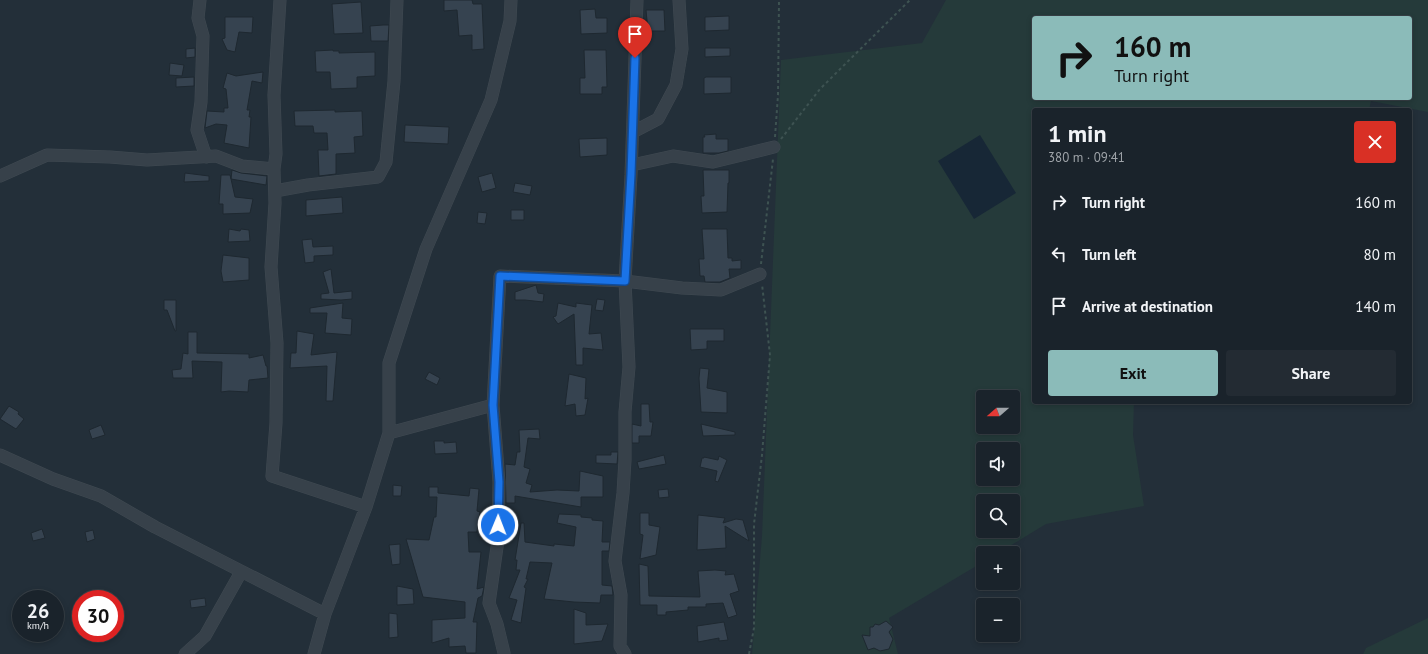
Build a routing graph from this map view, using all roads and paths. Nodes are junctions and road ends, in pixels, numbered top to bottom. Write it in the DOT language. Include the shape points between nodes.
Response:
graph roads {
  1 [pos="200,0"];
  2 [pos="280,0"];
  3 [pos="397,0"];
  4 [pos="511,0"];
  5 [pos="637,0"];
  6 [pos="679,0"];
  7 [pos="779,0"];
  8 [pos="910,0"];
  9 [pos="633,132"];
  10 [pos="774,147"];
  11 [pos="206,158"];
  12 [pos="632,165"];
  13 [pos="274,169"];
  14 [pos="0,176"];
  15 [pos="275,191"];
  16 [pos="760,274"];
  17 [pos="625,281"];
  18 [pos="493,405"];
  19 [pos="389,433"];
  20 [pos="0,455"];
  21 [pos="366,507"];
  22 [pos="241,572"];
  23 [pos="325,614"];
  24 [pos="185,654"];
  25 [pos="314,654"];
  26 [pos="504,654"];
  27 [pos="625,654"];
  28 [pos="749,654"];
  1 -- 11 [label="street" via="198,18 203,36 202,102 197,130"];
  2 -- 13 [label="street" via="274,95"];
  3 -- 15 [label="street" via="394,81 386,162 378,177"];
  4 -- 19 [label="street" via="510,21 491,100 426,249 388,363"];
  5 -- 9 [label="street"];
  6 -- 9 [label="street" via="682,49 676,85 658,119"];
  7 -- 10 [label="path" via="778,95"];
  8 -- 10 [label="path" via="820,89"];
  9 -- 12 [label="street"];
  10 -- 12 [label="street" via="713,162 673,156"];
  10 -- 16 [label="path"];
  11 -- 13 [label="street" via="216,156 242,166"];
  11 -- 14 [label="street" via="147,160 47,155"];
  12 -- 17 [label="street"];
  13 -- 15 [label="street"];
  15 -- 21 [label="street" via="270,267 277,343 272,476"];
  16 -- 17 [label="street" via="722,290"];
  16 -- 28 [label="path" via="770,356 754,524 754,628"];
  17 -- 18 [label="street" via="500,276"];
  17 -- 27 [label="street" via="629,367 623,493 615,561 621,595 620,646"];
  18 -- 19 [label="street"];
  18 -- 26 [label="street" via="499,482 498,540 489,603"];
  19 -- 21 [label="street"];
  20 -- 22 [label="street" via="53,479 101,496"];
  21 -- 23 [label="street"];
  22 -- 23 [label="street"];
  22 -- 24 [label="street" via="205,636"];
  23 -- 25 [label="street"];
}
